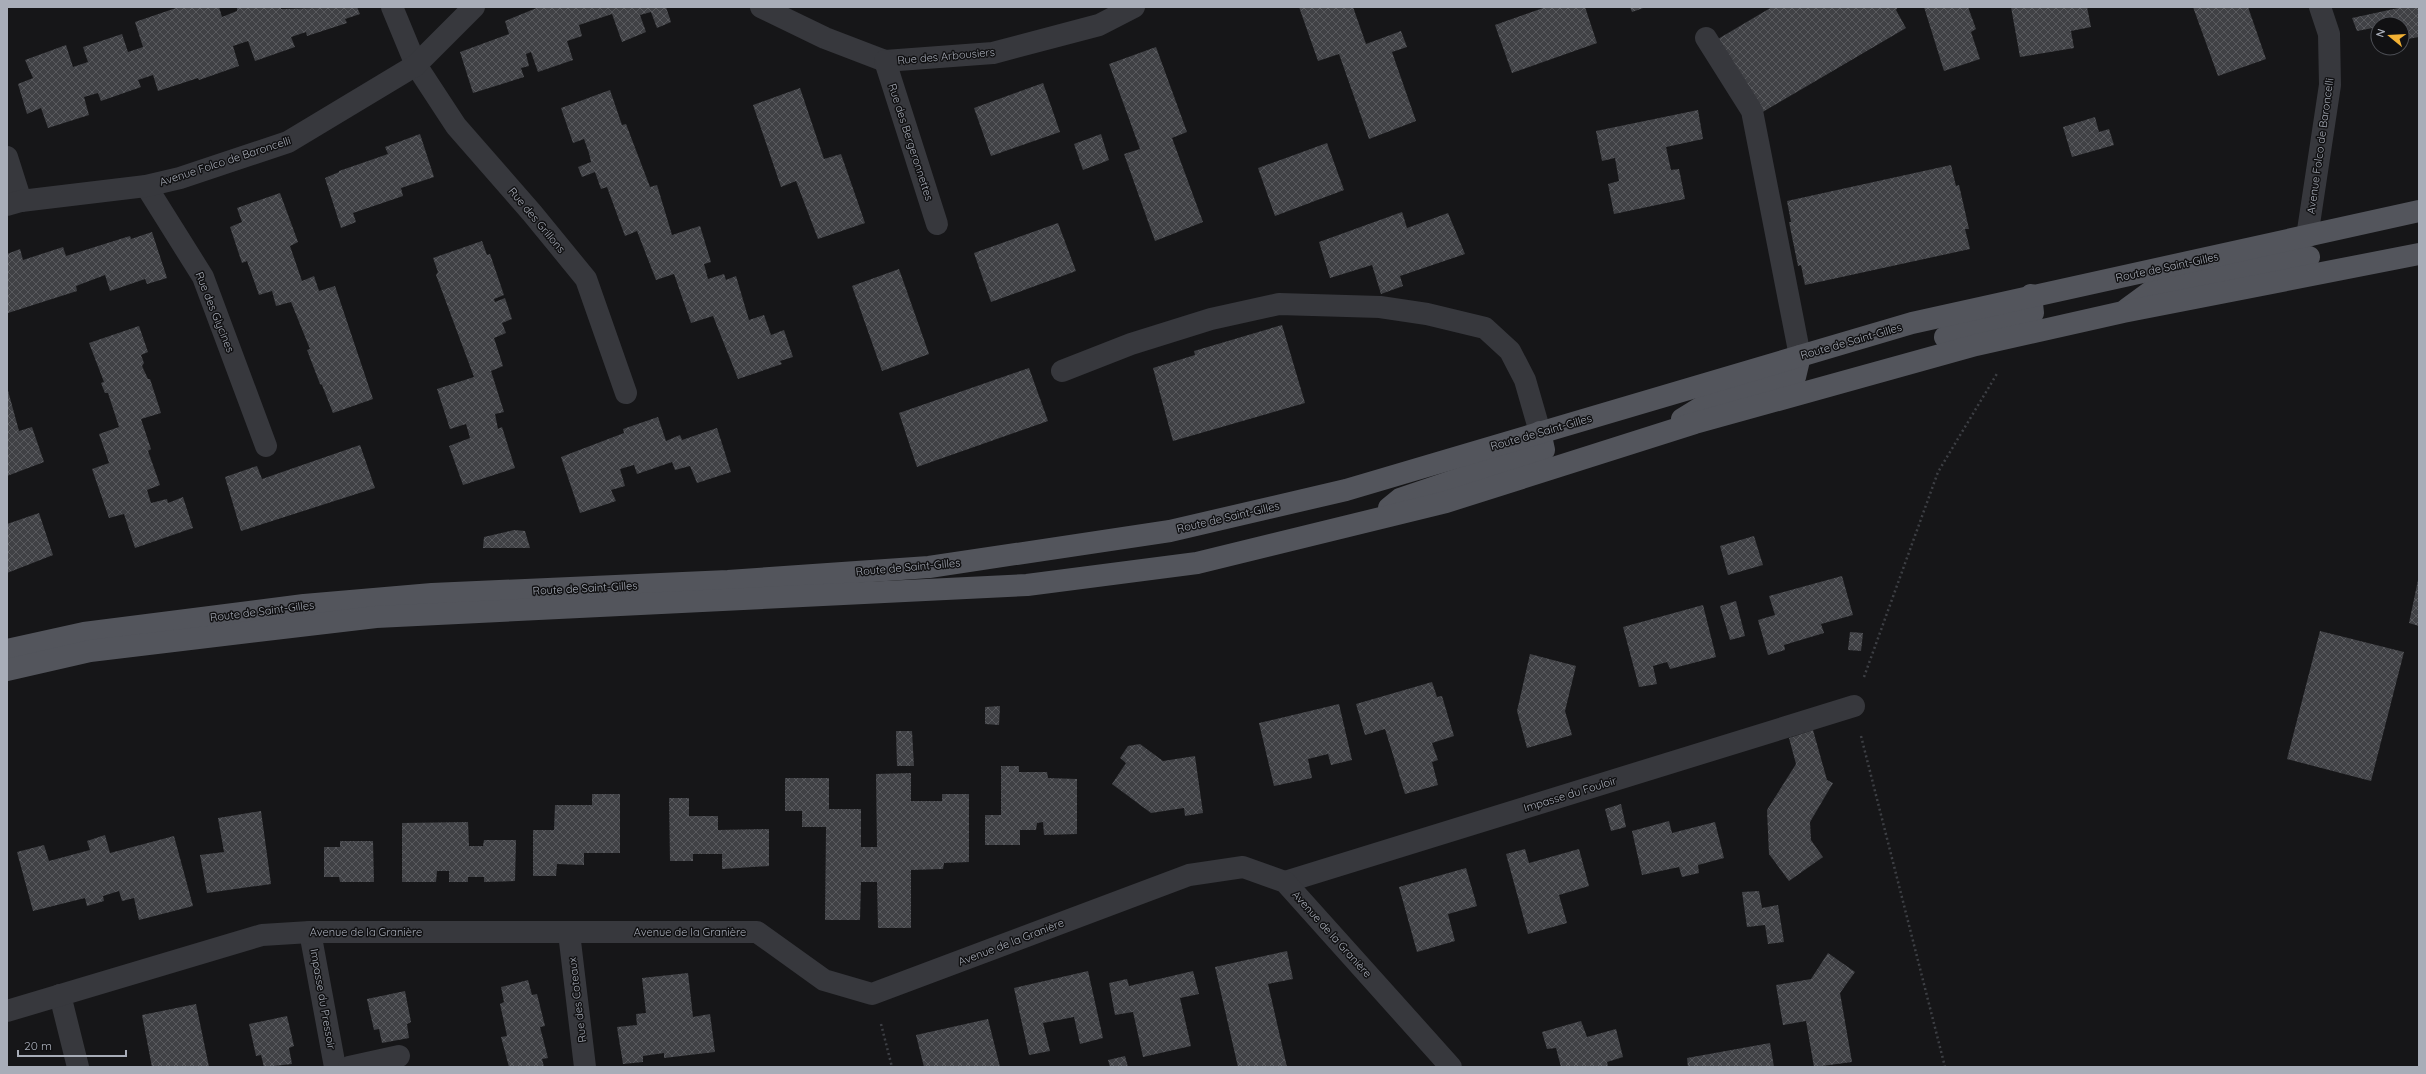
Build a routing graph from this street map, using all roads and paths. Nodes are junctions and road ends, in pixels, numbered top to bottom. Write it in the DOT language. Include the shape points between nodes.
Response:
graph roads {
  1 [pos="392,7"];
  2 [pos="474,7"];
  3 [pos="761,7"];
  4 [pos="1134,7"];
  5 [pos="2320,7"];
  6 [pos="1706,38"];
  7 [pos="885,60"];
  8 [pos="416,64"];
  9 [pos="7,157"];
  10 [pos="146,186"];
  11 [pos="14,203"];
  12 [pos="2418,212"];
  13 [pos="937,224"];
  14 [pos="2419,254"];
  15 [pos="2310,256"];
  16 [pos="2031,295"];
  17 [pos="2019,335"];
  18 [pos="1800,356"];
  19 [pos="1917,361"];
  20 [pos="1062,371"];
  21 [pos="626,393"];
  22 [pos="1540,432"];
  23 [pos="1655,435"];
  24 [pos="266,446"];
  25 [pos="1376,519"];
  26 [pos="7,650"];
  27 [pos="7,670"];
  28 [pos="1854,706"];
  29 [pos="1285,882"];
  30 [pos="310,932"];
  31 [pos="569,933"];
  32 [pos="872,994"];
  33 [pos="60,995"];
  34 [pos="7,1011"];
  35 [pos="399,1056"];
  36 [pos="78,1067"];
  37 [pos="335,1067"];
  38 [pos="349,1067"];
  39 [pos="585,1067"];
  40 [pos="892,1067"];
  41 [pos="1451,1067"];
  42 [pos="1945,1067"];
  1 -- 8 [label="street, Rue des Grillons"];
  2 -- 8 [label="street, Avenue Folco de Baroncelli"];
  3 -- 7 [label="street, Rue des Arbousiers" via="825,38"];
  4 -- 7 [label="street, Rue des Arbousiers" via="1100,25 994,53"];
  5 -- 15 [label="street, Avenue Folco de Baroncelli" via="2329,34 2330,85"];
  6 -- 18 [label="street" via="1752,111"];
  7 -- 13 [label="street, Rue des Bergeronnettes"];
  8 -- 10 [label="street, Avenue Folco de Baroncelli" via="288,142 180,178"];
  8 -- 21 [label="street, Rue des Grillons" via="456,126 586,279"];
  9 -- 11 [label="street"];
  10 -- 11 [label="street, Avenue Folco de Baroncelli"];
  10 -- 24 [label="street, Rue des Glycines" via="203,277"];
  12 -- 15 [label="main road, Route de Saint-Gilles"];
  14 -- 15 [label="main road, Route de Saint-Gilles"];
  15 -- 16 [label="main road, Route de Saint-Gilles"];
  15 -- 17 [label="main road, Route de Saint-Gilles" via="2122,312"];
  16 -- 18 [label="main road, Route de Saint-Gilles" via="1912,323"];
  16 -- 19 [label="main road" via="2032,313 1942,338"];
  17 -- 19 [label="main road, Route de Saint-Gilles"];
  17 -- 28 [label="path" via="1938,472"];
  18 -- 22 [label="main road, Route de Saint-Gilles"];
  18 -- 23 [label="main road" via="1796,377 1708,403"];
  19 -- 23 [label="main road, Route de Saint-Gilles"];
  20 -- 22 [label="street" via="1131,344 1211,320 1279,304 1380,307 1428,314 1486,328 1510,351 1525,380"];
  22 -- 25 [label="main road" via="1544,450 1400,499"];
  22 -- 26 [label="main road, Route de Saint-Gilles" via="1346,490 1170,530 929,567 600,588 432,594 311,605 84,633"];
  23 -- 25 [label="main road, Route de Saint-Gilles" via="1446,502"];
  25 -- 27 [label="main road, Route de Saint-Gilles" via="1197,563 1027,585 376,617 90,651"];
  28 -- 29 [label="street, Impasse du Fouloir"];
  28 -- 42 [label="path"];
  29 -- 32 [label="street, Avenue de la Granière" via="1243,867 1189,875"];
  29 -- 41 [label="street, Avenue de la Granière"];
  30 -- 31 [label="street, Avenue de la Granière"];
  30 -- 33 [label="street, Avenue de la Granière" via="262,935"];
  30 -- 37 [label="street, Impasse du Pressoir"];
  31 -- 32 [label="street, Avenue de la Granière" via="757,932 824,980"];
  31 -- 39 [label="street, Rue des Coteaux"];
  32 -- 40 [label="path"];
  33 -- 34 [label="street, Avenue de la Granière"];
  33 -- 36 [label="street"];
  35 -- 38 [label="street"];
}
